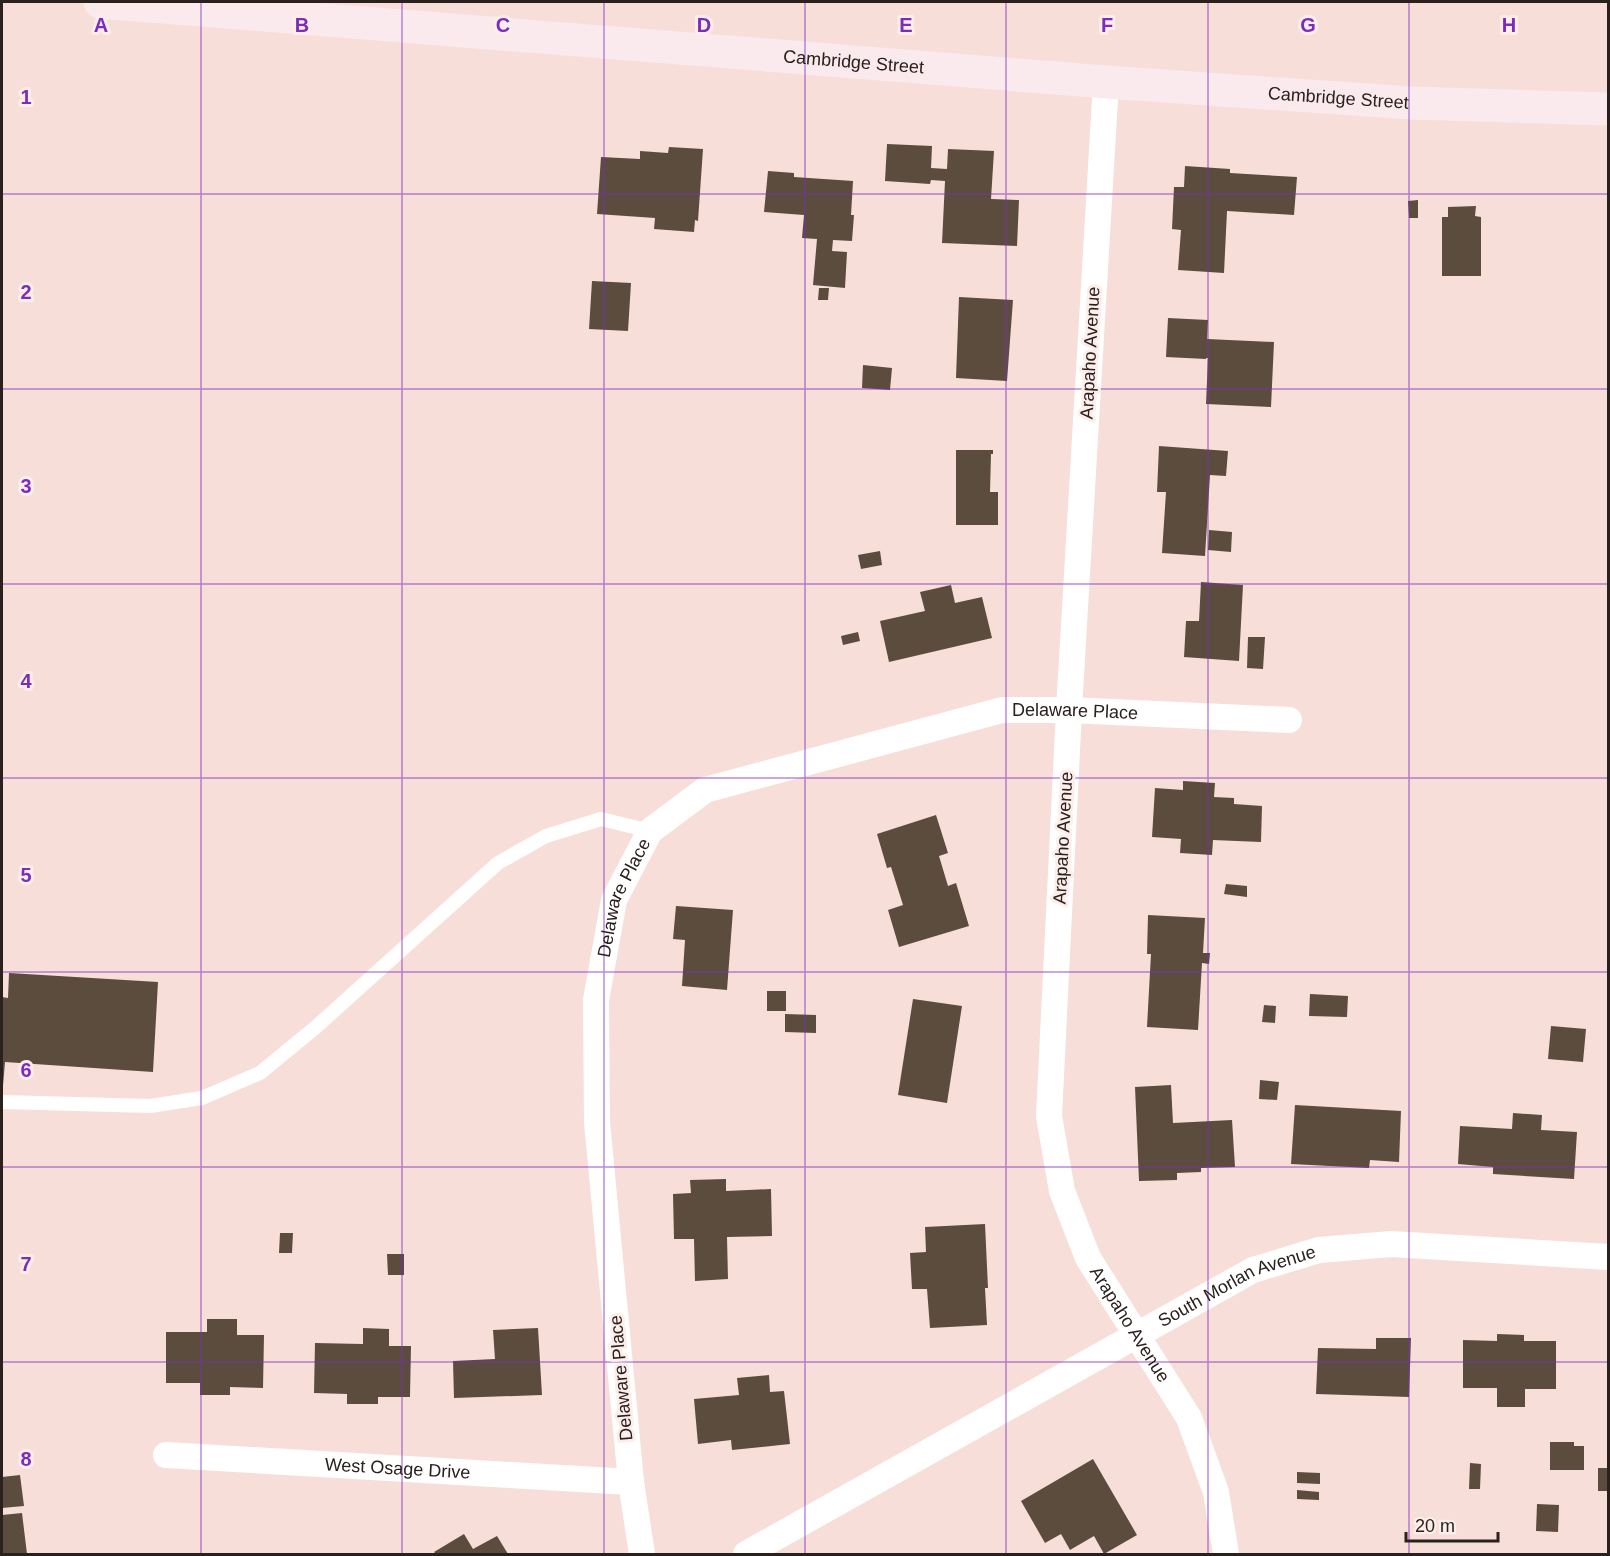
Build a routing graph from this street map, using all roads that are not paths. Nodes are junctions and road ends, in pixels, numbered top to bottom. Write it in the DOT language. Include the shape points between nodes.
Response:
graph roads {
  1 [pos="100,2"];
  2 [pos="1106,82"];
  3 [pos="1608,109"];
  4 [pos="1069,710"];
  5 [pos="1289,720"];
  6 [pos="650,831"];
  7 [pos="2,1102"];
  8 [pos="1608,1257"];
  9 [pos="1136,1335"];
  10 [pos="166,1455"];
  11 [pos="631,1482"];
  12 [pos="642,1554"];
  13 [pos="746,1554"];
  14 [pos="1226,1554"];
  1 -- 2 [label="street, Cambridge Street"];
  2 -- 3 [label="street, Cambridge Street" via="1411,104"];
  2 -- 4 [label="street, Arapaho Avenue"];
  4 -- 5 [label="street, Delaware Place"];
  4 -- 6 [label="street, Delaware Place" via="1002,710 705,790"];
  4 -- 9 [label="street, Arapaho Avenue" via="1049,1116 1062,1191 1088,1258"];
  6 -- 7 [label="lane" via="601,819 546,836 498,863 260,1073 202,1098 150,1106"];
  6 -- 11 [label="street, Delaware Place" via="614,900 596,1000 597,1122"];
  8 -- 9 [label="street, South Morlan Avenue" via="1391,1244 1319,1250 1253,1270"];
  9 -- 13 [label="street, South Morlan Avenue"];
  9 -- 14 [label="street, Arapaho Avenue" via="1189,1418 1216,1492"];
  10 -- 11 [label="street, West Osage Drive"];
  11 -- 12 [label="street, Delaware Place"];
}
